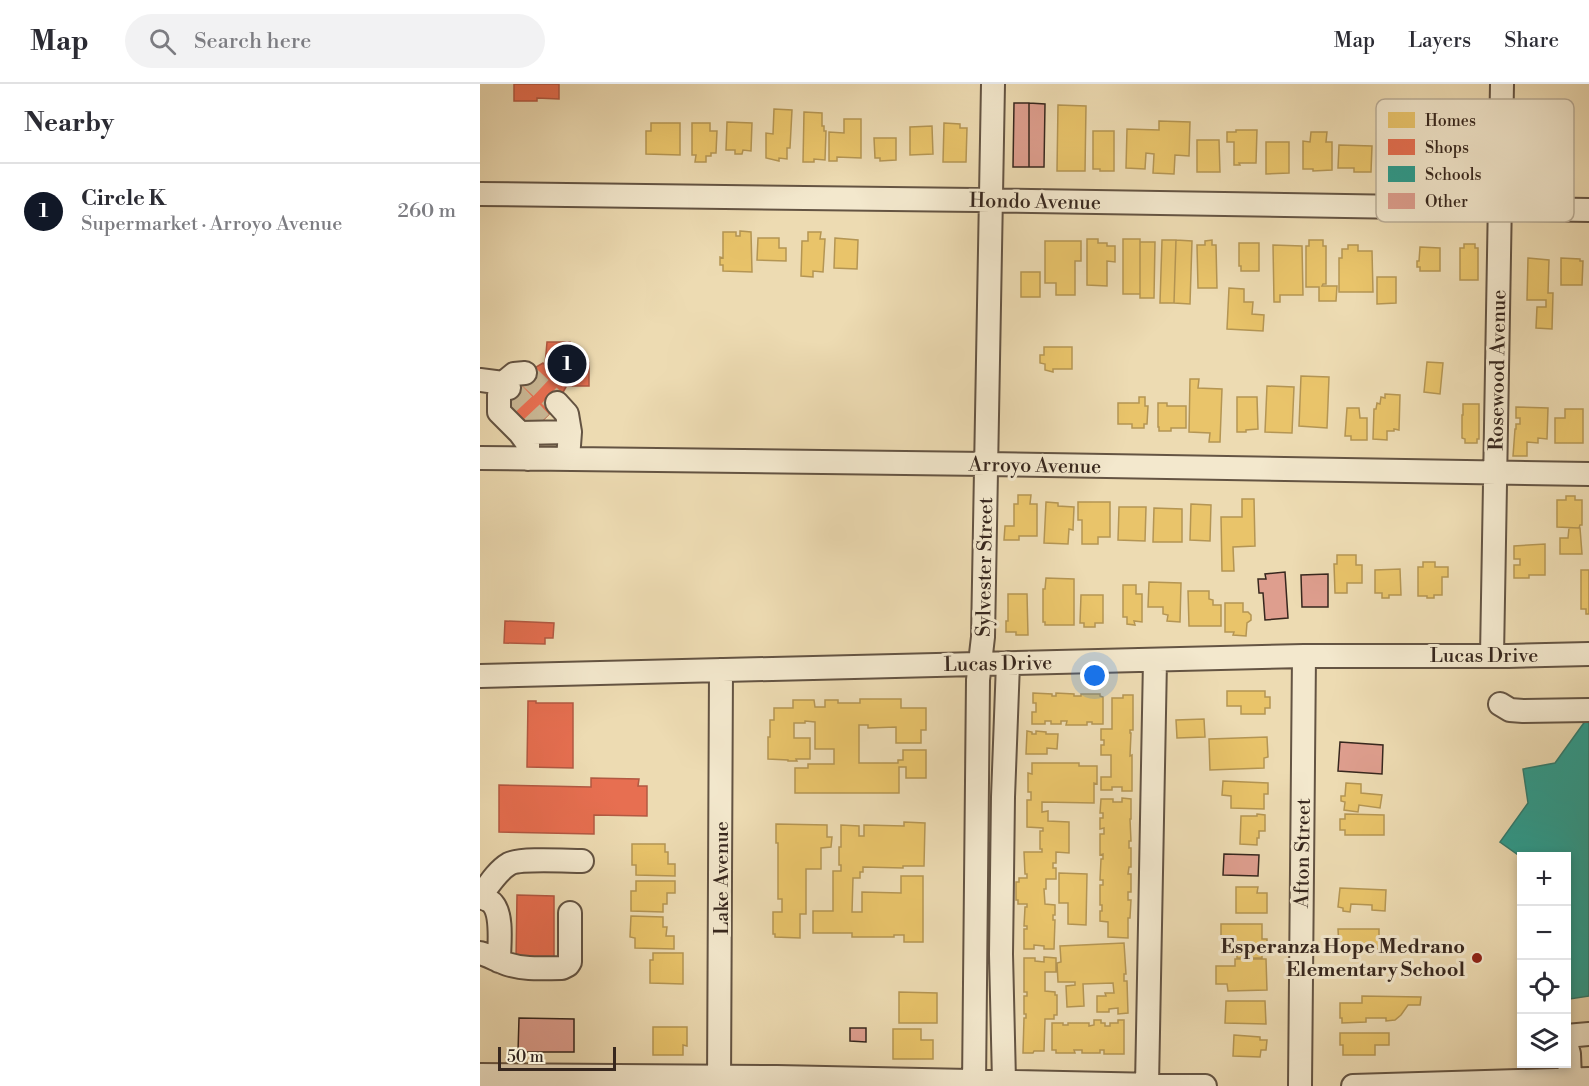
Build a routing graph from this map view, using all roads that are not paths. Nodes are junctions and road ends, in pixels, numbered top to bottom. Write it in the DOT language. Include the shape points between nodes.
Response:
graph roads {
  1 [pos="993,84"];
  2 [pos="1502,84"];
  3 [pos="1502,99"];
  4 [pos="480,194"];
  5 [pos="991,200"];
  6 [pos="1376,207"];
  7 [pos="1574,210"];
  8 [pos="1589,210"];
  9 [pos="1500,222"];
  10 [pos="480,380"];
  11 [pos="556,403"];
  12 [pos="554,429"];
  13 [pos="520,433"];
  14 [pos="480,458"];
  15 [pos="528,459"];
  16 [pos="568,459"];
  17 [pos="986,464"];
  18 [pos="1495,473"];
  19 [pos="1589,474"];
  20 [pos="1589,654"];
  21 [pos="1305,656"];
  22 [pos="1492,656"];
  23 [pos="1155,660"];
  24 [pos="1008,663"];
  25 [pos="979,664"];
  26 [pos="721,670"];
  27 [pos="480,676"];
  28 [pos="1500,704"];
  29 [pos="1589,710"];
  30 [pos="582,861"];
  31 [pos="480,897"];
  32 [pos="570,913"];
  33 [pos="489,957"];
  34 [pos="1589,1034"];
  35 [pos="1571,1036"];
  36 [pos="1571,1059"];
  37 [pos="480,1075"];
  38 [pos="1580,1079"];
  39 [pos="719,1081"];
  40 [pos="1004,1081"];
  41 [pos="974,1083"];
  42 [pos="1146,1085"];
  43 [pos="1205,1086"];
  44 [pos="1300,1086"];
  45 [pos="1353,1086"];
  1 -- 5 [label="street, Sylvester Street"];
  2 -- 3 [label="street, Rosewood Avenue"];
  4 -- 5 [label="street, Hondo Avenue"];
  5 -- 6 [label="street, Hondo Avenue"];
  5 -- 17 [label="street, Sylvester Street"];
  7 -- 8 [label="street, Hondo Avenue"];
  9 -- 18 [label="street, Rosewood Avenue"];
  10 -- 13 [label="street" via="512,381 500,395 499,412"];
  11 -- 12 [label="street" via="567,414"];
  12 -- 13 [label="street"];
  12 -- 16 [label="street"];
  13 -- 15 [label="street" via="528,444"];
  14 -- 15 [label="street, Arroyo Avenue"];
  15 -- 16 [label="street, Arroyo Avenue"];
  16 -- 17 [label="street, Arroyo Avenue"];
  17 -- 18 [label="street, Arroyo Avenue"];
  17 -- 25 [label="street, Sylvester Street" via="983,637"];
  18 -- 19 [label="street, Arroyo Avenue"];
  18 -- 22 [label="street, Rosewood Avenue"];
  20 -- 22 [label="street, Lucas Drive"];
  21 -- 22 [label="street, Lucas Drive"];
  21 -- 23 [label="street, Lucas Drive"];
  21 -- 44 [label="street, Afton Street"];
  23 -- 24 [label="street, Lucas Drive"];
  23 -- 42 [label="street"];
  24 -- 25 [label="street, Lucas Drive"];
  24 -- 40 [label="street" via="1001,943"];
  25 -- 26 [label="street, Lucas Drive"];
  25 -- 41 [label="street, Sylvester Street"];
  26 -- 27 [label="street, Lucas Drive"];
  26 -- 39 [label="street, Lake Avenue"];
  28 -- 29 [label="street" via="1523,711"];
  30 -- 31 [label="street" via="510,863"];
  31 -- 33 [label="street" via="494,904 499,915"];
  32 -- 33 [label="street" via="568,965 524,968"];
  34 -- 35 [label="street"];
  36 -- 38 [label="street"];
  37 -- 39 [label="street"];
  38 -- 45 [label="street"];
  39 -- 41 [label="street"];
  40 -- 41 [label="street"];
  40 -- 42 [label="street"];
  42 -- 43 [label="street"];
}
